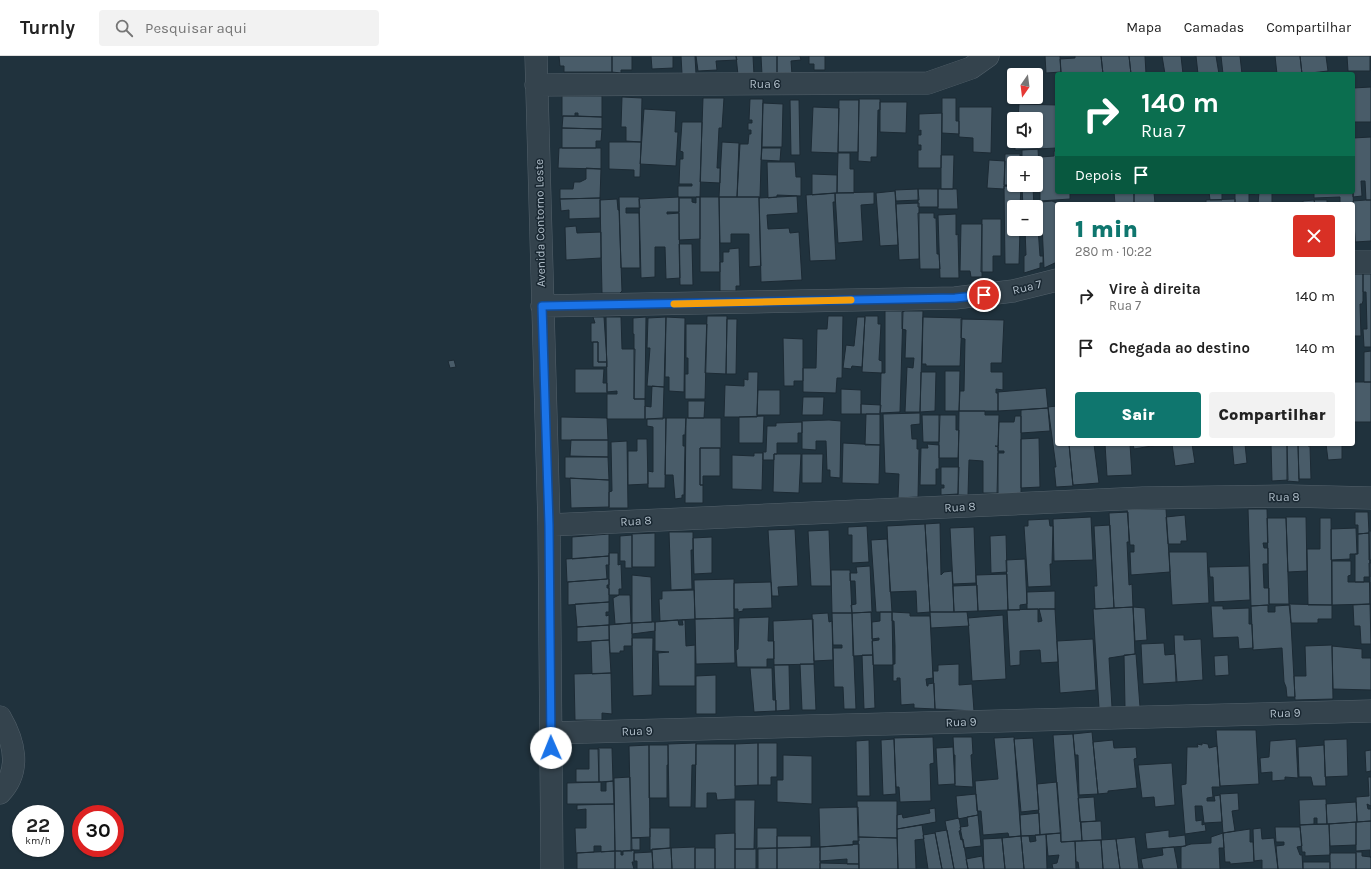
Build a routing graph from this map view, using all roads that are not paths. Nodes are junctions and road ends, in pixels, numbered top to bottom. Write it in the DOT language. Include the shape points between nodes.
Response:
graph roads {
  1 [pos="536,56"];
  2 [pos="988,56"];
  3 [pos="536,85"];
  4 [pos="1355,262"];
  5 [pos="1371,262"];
  6 [pos="1055,280"];
  7 [pos="542,306"];
  8 [pos="1371,498"];
  9 [pos="549,525"];
  10 [pos="1371,711"];
  11 [pos="0,717"];
  12 [pos="550,733"];
  13 [pos="0,793"];
  14 [pos="552,869"];
  1 -- 3 [label="street, Avenida Contorno Leste"];
  2 -- 3 [label="street, Rua 6" via="971,68 928,83"];
  3 -- 7 [label="street, Avenida Contorno Leste"];
  4 -- 5 [label="street"];
  6 -- 7 [label="street, Rua 7" via="1013,291 955,298"];
  7 -- 9 [label="street, Avenida Contorno Leste"];
  8 -- 9 [label="street, Rua 8" via="1143,498"];
  9 -- 12 [label="street, Avenida Contorno Leste"];
  10 -- 12 [label="street, Rua 9"];
  11 -- 13 [label="street" via="10,734 14,761 8,785"];
  12 -- 14 [label="street, Avenida Contorno Leste"];
}
